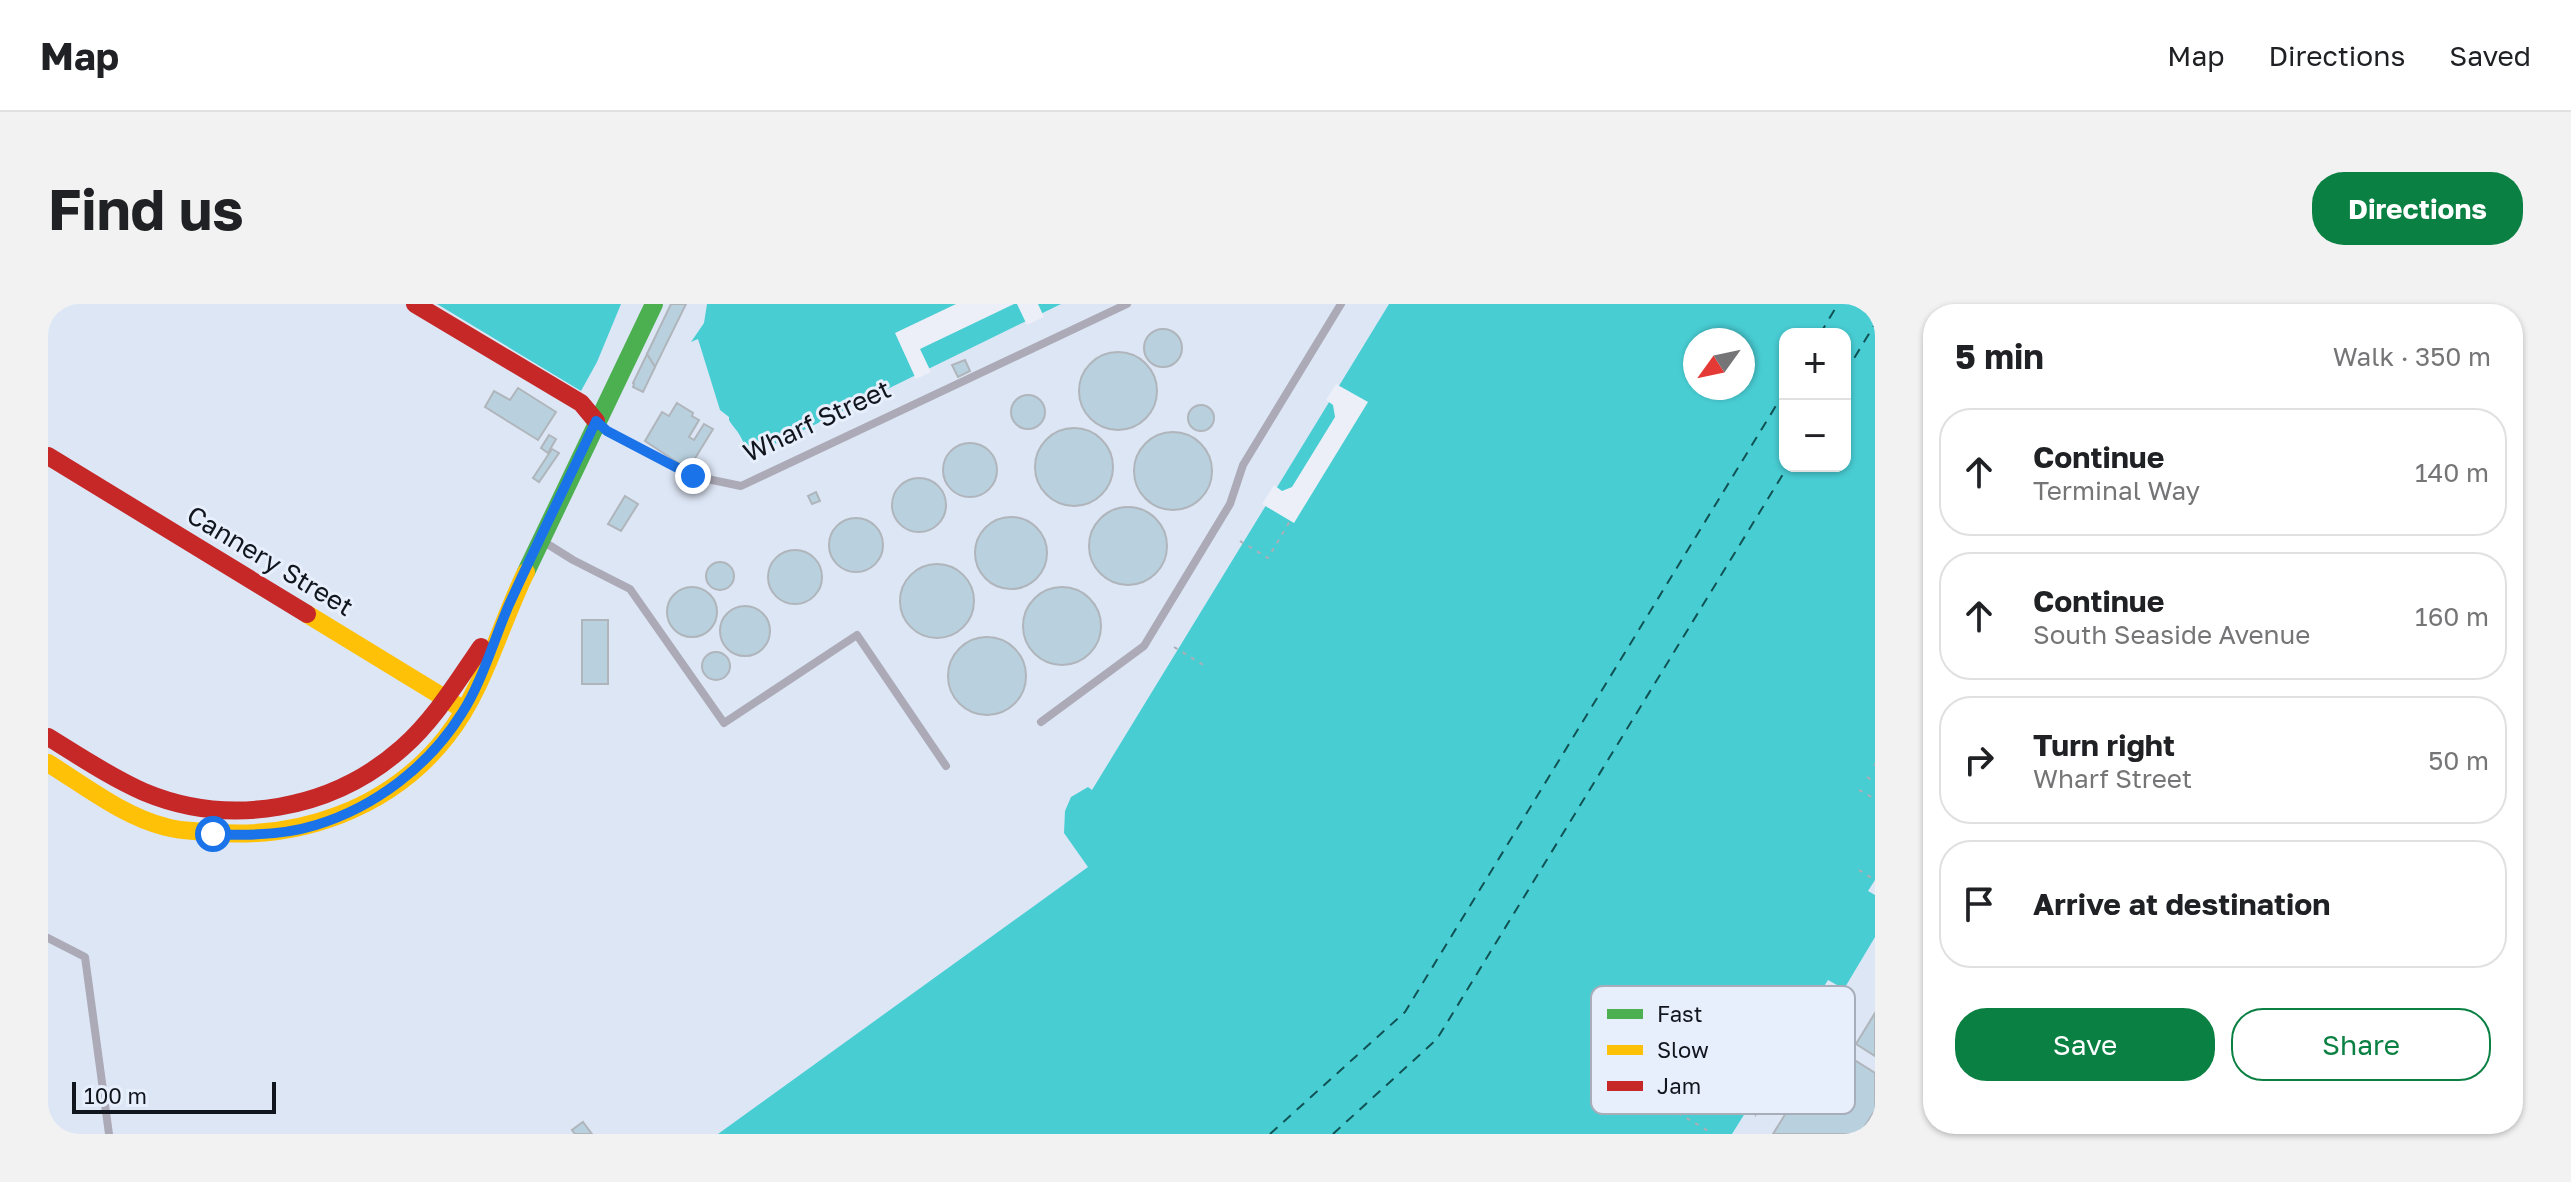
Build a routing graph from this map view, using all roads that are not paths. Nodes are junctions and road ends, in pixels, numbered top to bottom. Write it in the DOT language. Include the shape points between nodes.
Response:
graph roads {
  1 [pos="415,304"];
  2 [pos="654,304"];
  3 [pos="1127,304"];
  4 [pos="1341,304"];
  5 [pos="596,421"];
  6 [pos="48,456"];
  7 [pos="541,540"];
  8 [pos="509,606"];
  9 [pos="445,698"];
  10 [pos="464,710"];
  11 [pos="1041,722"];
  12 [pos="48,737"];
  13 [pos="48,763"];
  14 [pos="946,766"];
  15 [pos="48,938"];
  16 [pos="109,1134"];
  1 -- 5 [label="street, Wharf Street" via="581,403"];
  2 -- 5 [label="street"];
  3 -- 5 [label="lane, Wharf Street" via="741,486 693,476"];
  4 -- 11 [label="lane" via="1243,465 1230,504 1144,646"];
  5 -- 7 [label="street"];
  6 -- 9 [label="street, Cannery Street"];
  7 -- 8 [label="street"];
  7 -- 14 [label="lane" via="630,589 724,723 857,635"];
  8 -- 9 [label="street"];
  8 -- 10 [label="street"];
  9 -- 10 [label="street, Cannery Street"];
  9 -- 12 [label="street" via="402,748 367,775 314,800 260,810 209,809 161,798"];
  10 -- 13 [label="street" via="433,753 395,785 316,825 269,833 213,834 165,827"];
  15 -- 16 [label="lane" via="85,957"];
}
